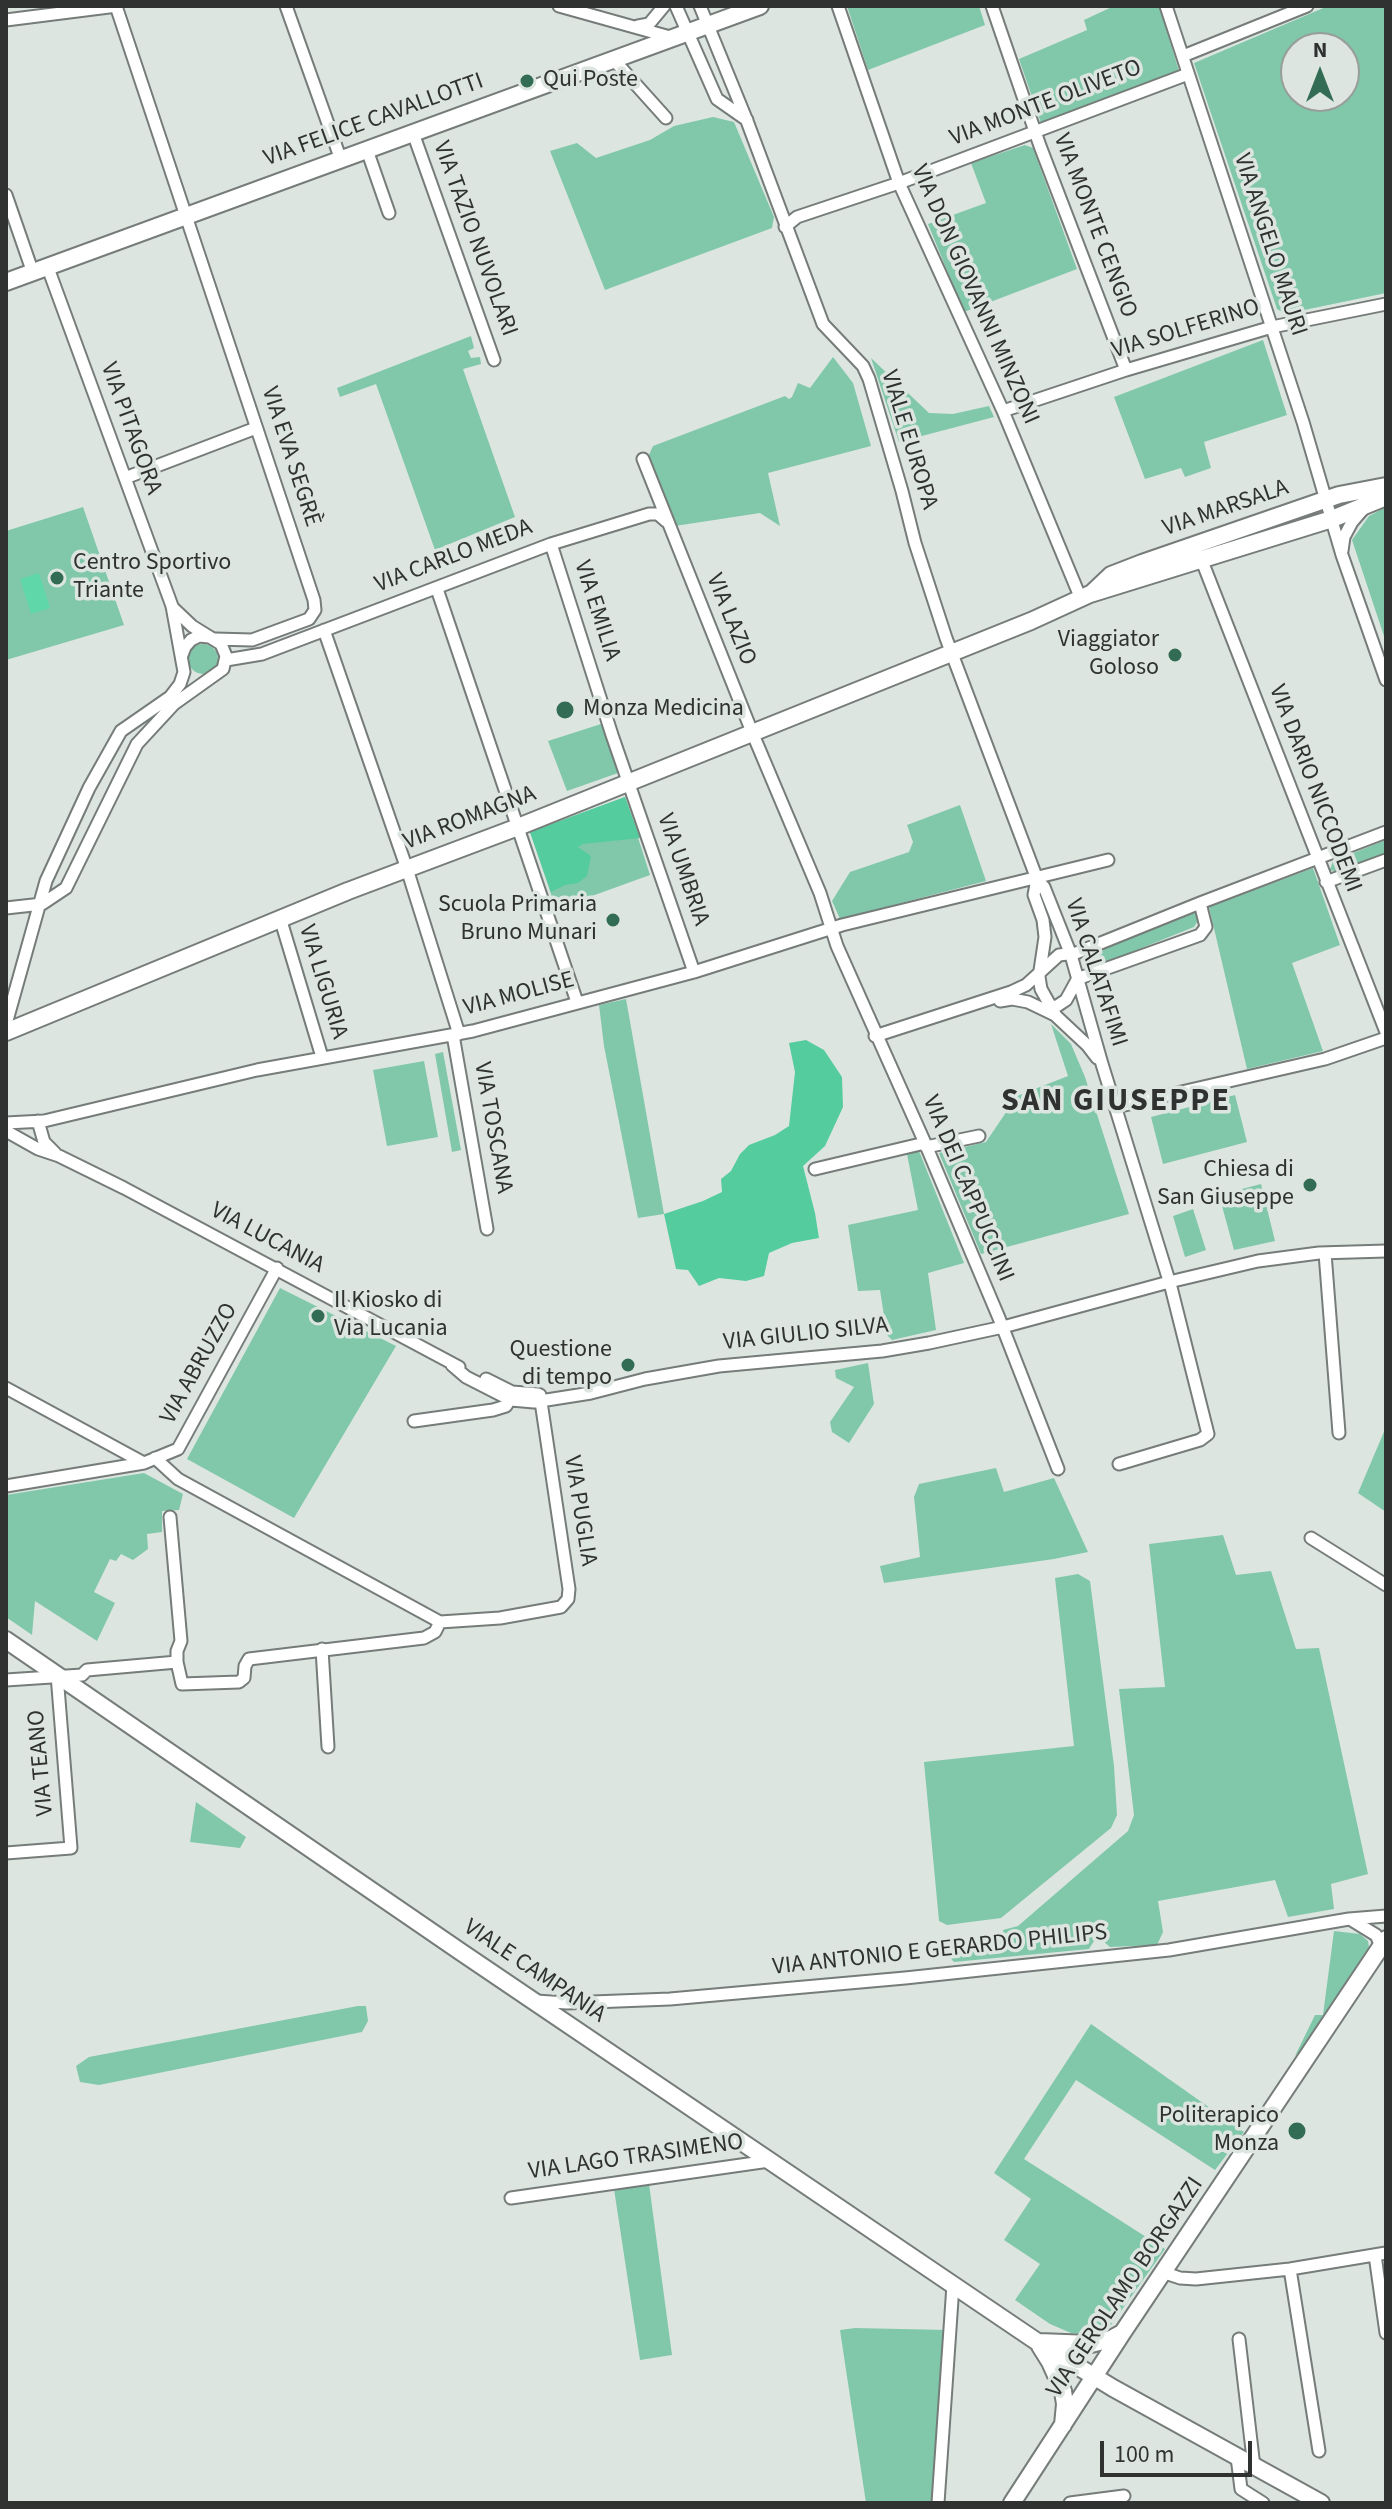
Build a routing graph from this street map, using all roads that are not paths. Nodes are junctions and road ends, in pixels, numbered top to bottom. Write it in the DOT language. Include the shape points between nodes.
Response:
graph roads {
  1 [pos="116,6"];
  2 [pos="286,6"];
  3 [pos="559,6"];
  4 [pos="664,6"];
  5 [pos="676,6"];
  6 [pos="700,6"];
  7 [pos="760,6"];
  8 [pos="838,6"];
  9 [pos="992,6"];
  10 [pos="1166,6"];
  11 [pos="1307,6"];
  12 [pos="6,20"];
  13 [pos="706,25"];
  14 [pos="632,27"];
  15 [pos="679,35"];
  16 [pos="1183,56"];
  17 [pos="613,59"];
  18 [pos="1188,74"];
  19 [pos="666,118"];
  20 [pos="747,121"];
  21 [pos="1035,131"];
  22 [pos="413,133"];
  23 [pos="367,150"];
  24 [pos="341,160"];
  25 [pos="899,183"];
  26 [pos="6,195"];
  27 [pos="389,213"];
  28 [pos="188,215"];
  29 [pos="785,227"];
  30 [pos="41,270"];
  31 [pos="6,282"];
  32 [pos="1386,304"];
  33 [pos="1272,327"];
  34 [pos="494,360"];
  35 [pos="1126,370"];
  36 [pos="1003,411"];
  37 [pos="256,428"];
  38 [pos="643,459"];
  39 [pos="125,478"];
  40 [pos="1386,486"];
  41 [pos="1386,497"];
  42 [pos="1326,500"];
  43 [pos="1367,504"];
  44 [pos="1332,519"];
  45 [pos="666,521"];
  46 [pos="551,544"];
  47 [pos="1342,555"];
  48 [pos="1202,561"];
  49 [pos="437,589"];
  50 [pos="1086,596"];
  51 [pos="172,606"];
  52 [pos="324,630"];
  53 [pos="212,638"];
  54 [pos="952,652"];
  55 [pos="258,654"];
  56 [pos="182,659"];
  57 [pos="226,660"];
  58 [pos="213,677"];
  59 [pos="1386,680"];
  60 [pos="752,732"];
  61 [pos="628,782"];
  62 [pos="518,827"];
  63 [pos="1386,832"];
  64 [pos="1318,859"];
  65 [pos="1108,860"];
  66 [pos="1386,860"];
  67 [pos="407,869"];
  68 [pos="1037,879"];
  69 [pos="1326,882"];
  70 [pos="1200,903"];
  71 [pos="42,904"];
  72 [pos="6,908"];
  73 [pos="281,921"];
  74 [pos="833,929"];
  75 [pos="1071,955"];
  76 [pos="694,972"];
  77 [pos="1039,972"];
  78 [pos="1077,979"];
  79 [pos="577,1002"];
  80 [pos="979,1003"];
  81 [pos="1049,1011"];
  82 [pos="6,1024"];
  83 [pos="6,1032"];
  84 [pos="456,1034"];
  85 [pos="1386,1035"];
  86 [pos="875,1036"];
  87 [pos="322,1057"];
  88 [pos="1103,1068"];
  89 [pos="1116,1107"];
  90 [pos="38,1121"];
  91 [pos="6,1123"];
  92 [pos="6,1131"];
  93 [pos="979,1136"];
  94 [pos="925,1145"];
  95 [pos="59,1156"];
  96 [pos="815,1169"];
  97 [pos="487,1229"];
  98 [pos="1386,1251"];
  99 [pos="1325,1253"];
  100 [pos="277,1268"];
  101 [pos="1169,1282"];
  102 [pos="1003,1327"];
  103 [pos="6,1388"];
  104 [pos="512,1396"];
  105 [pos="540,1398"];
  106 [pos="414,1421"];
  107 [pos="1339,1433"];
  108 [pos="150,1461"];
  109 [pos="1119,1464"];
  110 [pos="1058,1469"];
  111 [pos="6,1486"];
  112 [pos="170,1517"];
  113 [pos="1311,1538"];
  114 [pos="1386,1585"];
  115 [pos="440,1622"];
  116 [pos="6,1640"];
  117 [pos="322,1649"];
  118 [pos="177,1662"];
  119 [pos="57,1675"];
  120 [pos="6,1680"];
  121 [pos="328,1747"];
  122 [pos="6,1853"];
  123 [pos="1386,1916"];
  124 [pos="1349,1919"];
  125 [pos="1384,1943"];
  126 [pos="533,2001"];
  127 [pos="769,2161"];
  128 [pos="511,2198"];
  129 [pos="1380,2254"];
  130 [pos="1290,2269"];
  131 [pos="1165,2273"];
  132 [pos="953,2285"];
  133 [pos="1123,2332"];
  134 [pos="1386,2333"];
  135 [pos="1239,2339"];
  136 [pos="1036,2341"];
  137 [pos="1095,2377"];
  138 [pos="1062,2427"];
  139 [pos="1319,2451"];
  140 [pos="1237,2457"];
  141 [pos="1254,2467"];
  142 [pos="1124,2496"];
  143 [pos="938,2503"];
  144 [pos="1012,2503"];
  145 [pos="1070,2503"];
  146 [pos="1263,2503"];
  147 [pos="1321,2503"];
  1 -- 12 [label="street"];
  1 -- 28 [label="street, VIA EVA SEGRÈ"];
  2 -- 24 [label="street"];
  3 -- 14 [label="street"];
  4 -- 14 [label="street" via="649,24"];
  5 -- 15 [label="street"];
  6 -- 13 [label="street, VIALE EUROPA"];
  7 -- 13 [label="street, VIA FELICE CAVALLOTTI"];
  8 -- 25 [label="street, VIA DON GIOVANNI MINZONI"];
  9 -- 21 [label="street, VIA MONTE CENGIO"];
  10 -- 16 [label="street, VIA ANGELO MAURI"];
  11 -- 16 [label="street"];
  13 -- 15 [label="street, VIA FELICE CAVALLOTTI"];
  13 -- 20 [label="street, VIALE EUROPA"];
  14 -- 15 [label="street"];
  15 -- 17 [label="street, VIA FELICE CAVALLOTTI"];
  15 -- 20 [label="street" via="717,99"];
  16 -- 18 [label="street, VIA ANGELO MAURI"];
  17 -- 19 [label="street"];
  17 -- 22 [label="street, VIA FELICE CAVALLOTTI"];
  18 -- 21 [label="street, VIA MONTE OLIVETO"];
  18 -- 33 [label="street, VIA ANGELO MAURI"];
  20 -- 29 [label="street, VIALE EUROPA"];
  21 -- 25 [label="street, VIA MONTE OLIVETO"];
  21 -- 35 [label="street, VIA MONTE CENGIO"];
  22 -- 23 [label="street, VIA FELICE CAVALLOTTI"];
  22 -- 34 [label="street, VIA TAZIO NUVOLARI"];
  23 -- 24 [label="street, VIA FELICE CAVALLOTTI"];
  23 -- 27 [label="street"];
  24 -- 28 [label="street, VIA FELICE CAVALLOTTI"];
  25 -- 29 [label="street, VIA MONTE OLIVETO" via="797,217"];
  25 -- 36 [label="street, VIA DON GIOVANNI MINZONI"];
  26 -- 30 [label="street, VIA PITAGORA"];
  28 -- 30 [label="street, VIA FELICE CAVALLOTTI"];
  28 -- 37 [label="street, VIA EVA SEGRÈ"];
  29 -- 54 [label="street, VIALE EUROPA" via="823,324 869,379"];
  30 -- 31 [label="street, VIA FELICE CAVALLOTTI"];
  30 -- 39 [label="street, VIA PITAGORA"];
  32 -- 33 [label="street, VIA SOLFERINO"];
  33 -- 35 [label="street, VIA SOLFERINO"];
  33 -- 42 [label="street, VIA ANGELO MAURI"];
  35 -- 36 [label="street, VIA SOLFERINO"];
  36 -- 50 [label="street, VIA DON GIOVANNI MINZONI"];
  37 -- 39 [label="street"];
  37 -- 53 [label="street, VIA EVA SEGRÈ" via="315,610 309,619 257,639"];
  38 -- 45 [label="street, VIA LAZIO"];
  39 -- 51 [label="street, VIA PITAGORA"];
  40 -- 42 [label="street, VIA MARSALA"];
  41 -- 43 [label="street, VIA MARSALA"];
  42 -- 44 [label="street, VIA ANGELO MAURI"];
  42 -- 50 [label="street, VIA MARSALA" via="1131,567 1111,575"];
  43 -- 44 [label="street, VIA MARSALA"];
  43 -- 47 [label="street" via="1344,537"];
  44 -- 47 [label="street, VIA ANGELO MAURI"];
  44 -- 48 [label="street, VIA MARSALA"];
  45 -- 46 [label="street, VIA CARLO MEDA" via="649,514"];
  45 -- 60 [label="street, VIA LAZIO"];
  46 -- 49 [label="street, VIA CARLO MEDA"];
  46 -- 61 [label="street, VIA EMILIA"];
  47 -- 59 [label="street, VIA ANGELO MAURI"];
  48 -- 50 [label="street, VIA MARSALA"];
  48 -- 64 [label="street, VIA DARIO NICCODEMI"];
  49 -- 52 [label="street, VIA CARLO MEDA"];
  49 -- 62 [label="street"];
  50 -- 54 [label="street, VIA MARSALA"];
  51 -- 53 [label="street, VIA PITAGORA"];
  51 -- 56 [label="street, VIA PITAGORA"];
  52 -- 55 [label="street, VIA CARLO MEDA"];
  52 -- 67 [label="street, VIA TOSCANA"];
  53 -- 56 [label="street" via="191,640"];
  53 -- 57 [label="street" via="224,649"];
  54 -- 60 [label="street, VIA ROMAGNA"];
  54 -- 68 [label="street, VIA CALATAFIMI"];
  55 -- 57 [label="street, VIA CARLO MEDA"];
  55 -- 58 [label="street, VIA CARLO MEDA"];
  56 -- 58 [label="street" via="194,677"];
  56 -- 71 [label="street" via="183,678 175,692 121,731 59,850"];
  57 -- 58 [label="street, VIA CARLO MEDA"];
  58 -- 71 [label="street, VIA CARLO MEDA" via="168,710 137,744 66,888"];
  60 -- 61 [label="street, VIA ROMAGNA"];
  60 -- 74 [label="street, VIA LAZIO"];
  61 -- 62 [label="street, VIA ROMAGNA"];
  61 -- 76 [label="street, VIA UMBRIA"];
  62 -- 67 [label="street, VIA ROMAGNA"];
  62 -- 79 [label="street"];
  63 -- 64 [label="street"];
  64 -- 69 [label="street, VIA DARIO NICCODEMI"];
  64 -- 70 [label="street"];
  65 -- 68 [label="street, VIA MOLISE"];
  66 -- 69 [label="street"];
  67 -- 73 [label="street, VIA ROMAGNA"];
  67 -- 84 [label="street, VIA TOSCANA"];
  68 -- 74 [label="street, VIA MOLISE"];
  68 -- 75 [label="street, VIA CALATAFIMI"];
  68 -- 77 [label="street, VIA CALATAFIMI" via="1034,895 1045,937"];
  69 -- 85 [label="street, VIA DARIO NICCODEMI"];
  70 -- 75 [label="street"];
  70 -- 78 [label="street" via="1206,927 1200,935"];
  71 -- 72 [label="street"];
  71 -- 82 [label="street"];
  73 -- 83 [label="street, VIA ROMAGNA"];
  73 -- 87 [label="street, VIA LIGURIA"];
  74 -- 76 [label="street, VIA MOLISE"];
  74 -- 86 [label="street, VIA DEI CAPPUCCINI"];
  75 -- 77 [label="street" via="1056,956"];
  75 -- 78 [label="street, VIA CALATAFIMI"];
  76 -- 79 [label="street, VIA MOLISE"];
  77 -- 80 [label="street" via="1026,985"];
  77 -- 81 [label="street, VIA CALATAFIMI"];
  78 -- 81 [label="street" via="1066,1000"];
  78 -- 88 [label="street, VIA CALATAFIMI"];
  79 -- 84 [label="street, VIA MOLISE"];
  80 -- 81 [label="street" via="1012,999"];
  80 -- 86 [label="street"];
  81 -- 88 [label="street, VIA CALATAFIMI" via="1087,1045"];
  84 -- 87 [label="street, VIA MOLISE"];
  84 -- 97 [label="street, VIA TOSCANA"];
  85 -- 89 [label="street" via="1325,1059"];
  86 -- 94 [label="street, VIA DEI CAPPUCCINI"];
  87 -- 90 [label="street, VIA MOLISE"];
  88 -- 89 [label="street, VIA CALATAFIMI"];
  89 -- 101 [label="street, VIA CALATAFIMI"];
  90 -- 91 [label="street, VIA MOLISE"];
  90 -- 95 [label="street" via="44,1142"];
  92 -- 95 [label="street, VIA LUCANIA"];
  93 -- 94 [label="street"];
  94 -- 96 [label="street"];
  94 -- 102 [label="street, VIA DEI CAPPUCCINI"];
  95 -- 100 [label="street, VIA LUCANIA"];
  98 -- 99 [label="street, VIA GIULIO SILVA"];
  99 -- 101 [label="street, VIA GIULIO SILVA" via="1258,1261"];
  99 -- 107 [label="street"];
  100 -- 104 [label="street, VIA LUCANIA" via="466,1377"];
  100 -- 108 [label="street, VIA ABRUZZO" via="178,1449"];
  101 -- 102 [label="street, VIA GIULIO SILVA"];
  101 -- 109 [label="street, VIA CALATAFIMI" via="1208,1434"];
  102 -- 105 [label="street, VIA GIULIO SILVA" via="882,1351 737,1363"];
  102 -- 110 [label="street, VIA DEI CAPPUCCINI"];
  103 -- 108 [label="street"];
  104 -- 105 [label="street, VIA GIULIO SILVA"];
  104 -- 106 [label="street, VIA GIULIO SILVA" via="506,1406 493,1410"];
  105 -- 115 [label="street, VIA PUGLIA" via="568,1599 561,1607 500,1618"];
  108 -- 111 [label="street"];
  108 -- 115 [label="street"];
  112 -- 118 [label="street" via="181,1641"];
  113 -- 114 [label="street"];
  115 -- 117 [label="street, VIA PUGLIA" via="424,1638"];
  116 -- 119 [label="street, VIALE CAMPANIA"];
  117 -- 118 [label="street, VIA PUGLIA" via="249,1659 239,1682 186,1685 180,1682"];
  117 -- 121 [label="street"];
  118 -- 119 [label="street"];
  119 -- 120 [label="street"];
  119 -- 122 [label="street, VIA TEANO" via="71,1848"];
  119 -- 126 [label="street, VIALE CAMPANIA"];
  123 -- 124 [label="street, VIA ANTONIO E GERARDO PHILIPS"];
  124 -- 125 [label="street"];
  124 -- 126 [label="street, VIA ANTONIO E GERARDO PHILIPS" via="1169,1950 905,1978 670,1999"];
  125 -- 131 [label="street, VIA GEROLAMO BORGAZZI"];
  126 -- 127 [label="street, VIALE CAMPANIA"];
  127 -- 128 [label="street, VIA LAGO TRASIMENO"];
  127 -- 132 [label="street, VIALE CAMPANIA"];
  129 -- 130 [label="street"];
  129 -- 134 [label="street"];
  130 -- 131 [label="street" via="1196,2279"];
  130 -- 139 [label="street"];
  131 -- 133 [label="street, VIA GEROLAMO BORGAZZI"];
  132 -- 136 [label="street, VIALE CAMPANIA"];
  132 -- 143 [label="street"];
  133 -- 136 [label="street" via="1091,2344"];
  133 -- 137 [label="street, VIA GEROLAMO BORGAZZI"];
  135 -- 141 [label="street"];
  136 -- 137 [label="street, VIALE CAMPANIA"];
  136 -- 138 [label="street, VIALE CAMPANIA" via="1063,2391"];
  137 -- 138 [label="street, VIA GEROLAMO BORGAZZI"];
  137 -- 140 [label="street, VIALE CAMPANIA"];
  138 -- 144 [label="street, VIA GEROLAMO BORGAZZI"];
  140 -- 141 [label="street, VIALE CAMPANIA"];
  140 -- 146 [label="street" via="1241,2489"];
  141 -- 147 [label="street, VIALE CAMPANIA"];
  142 -- 145 [label="street"];
}
